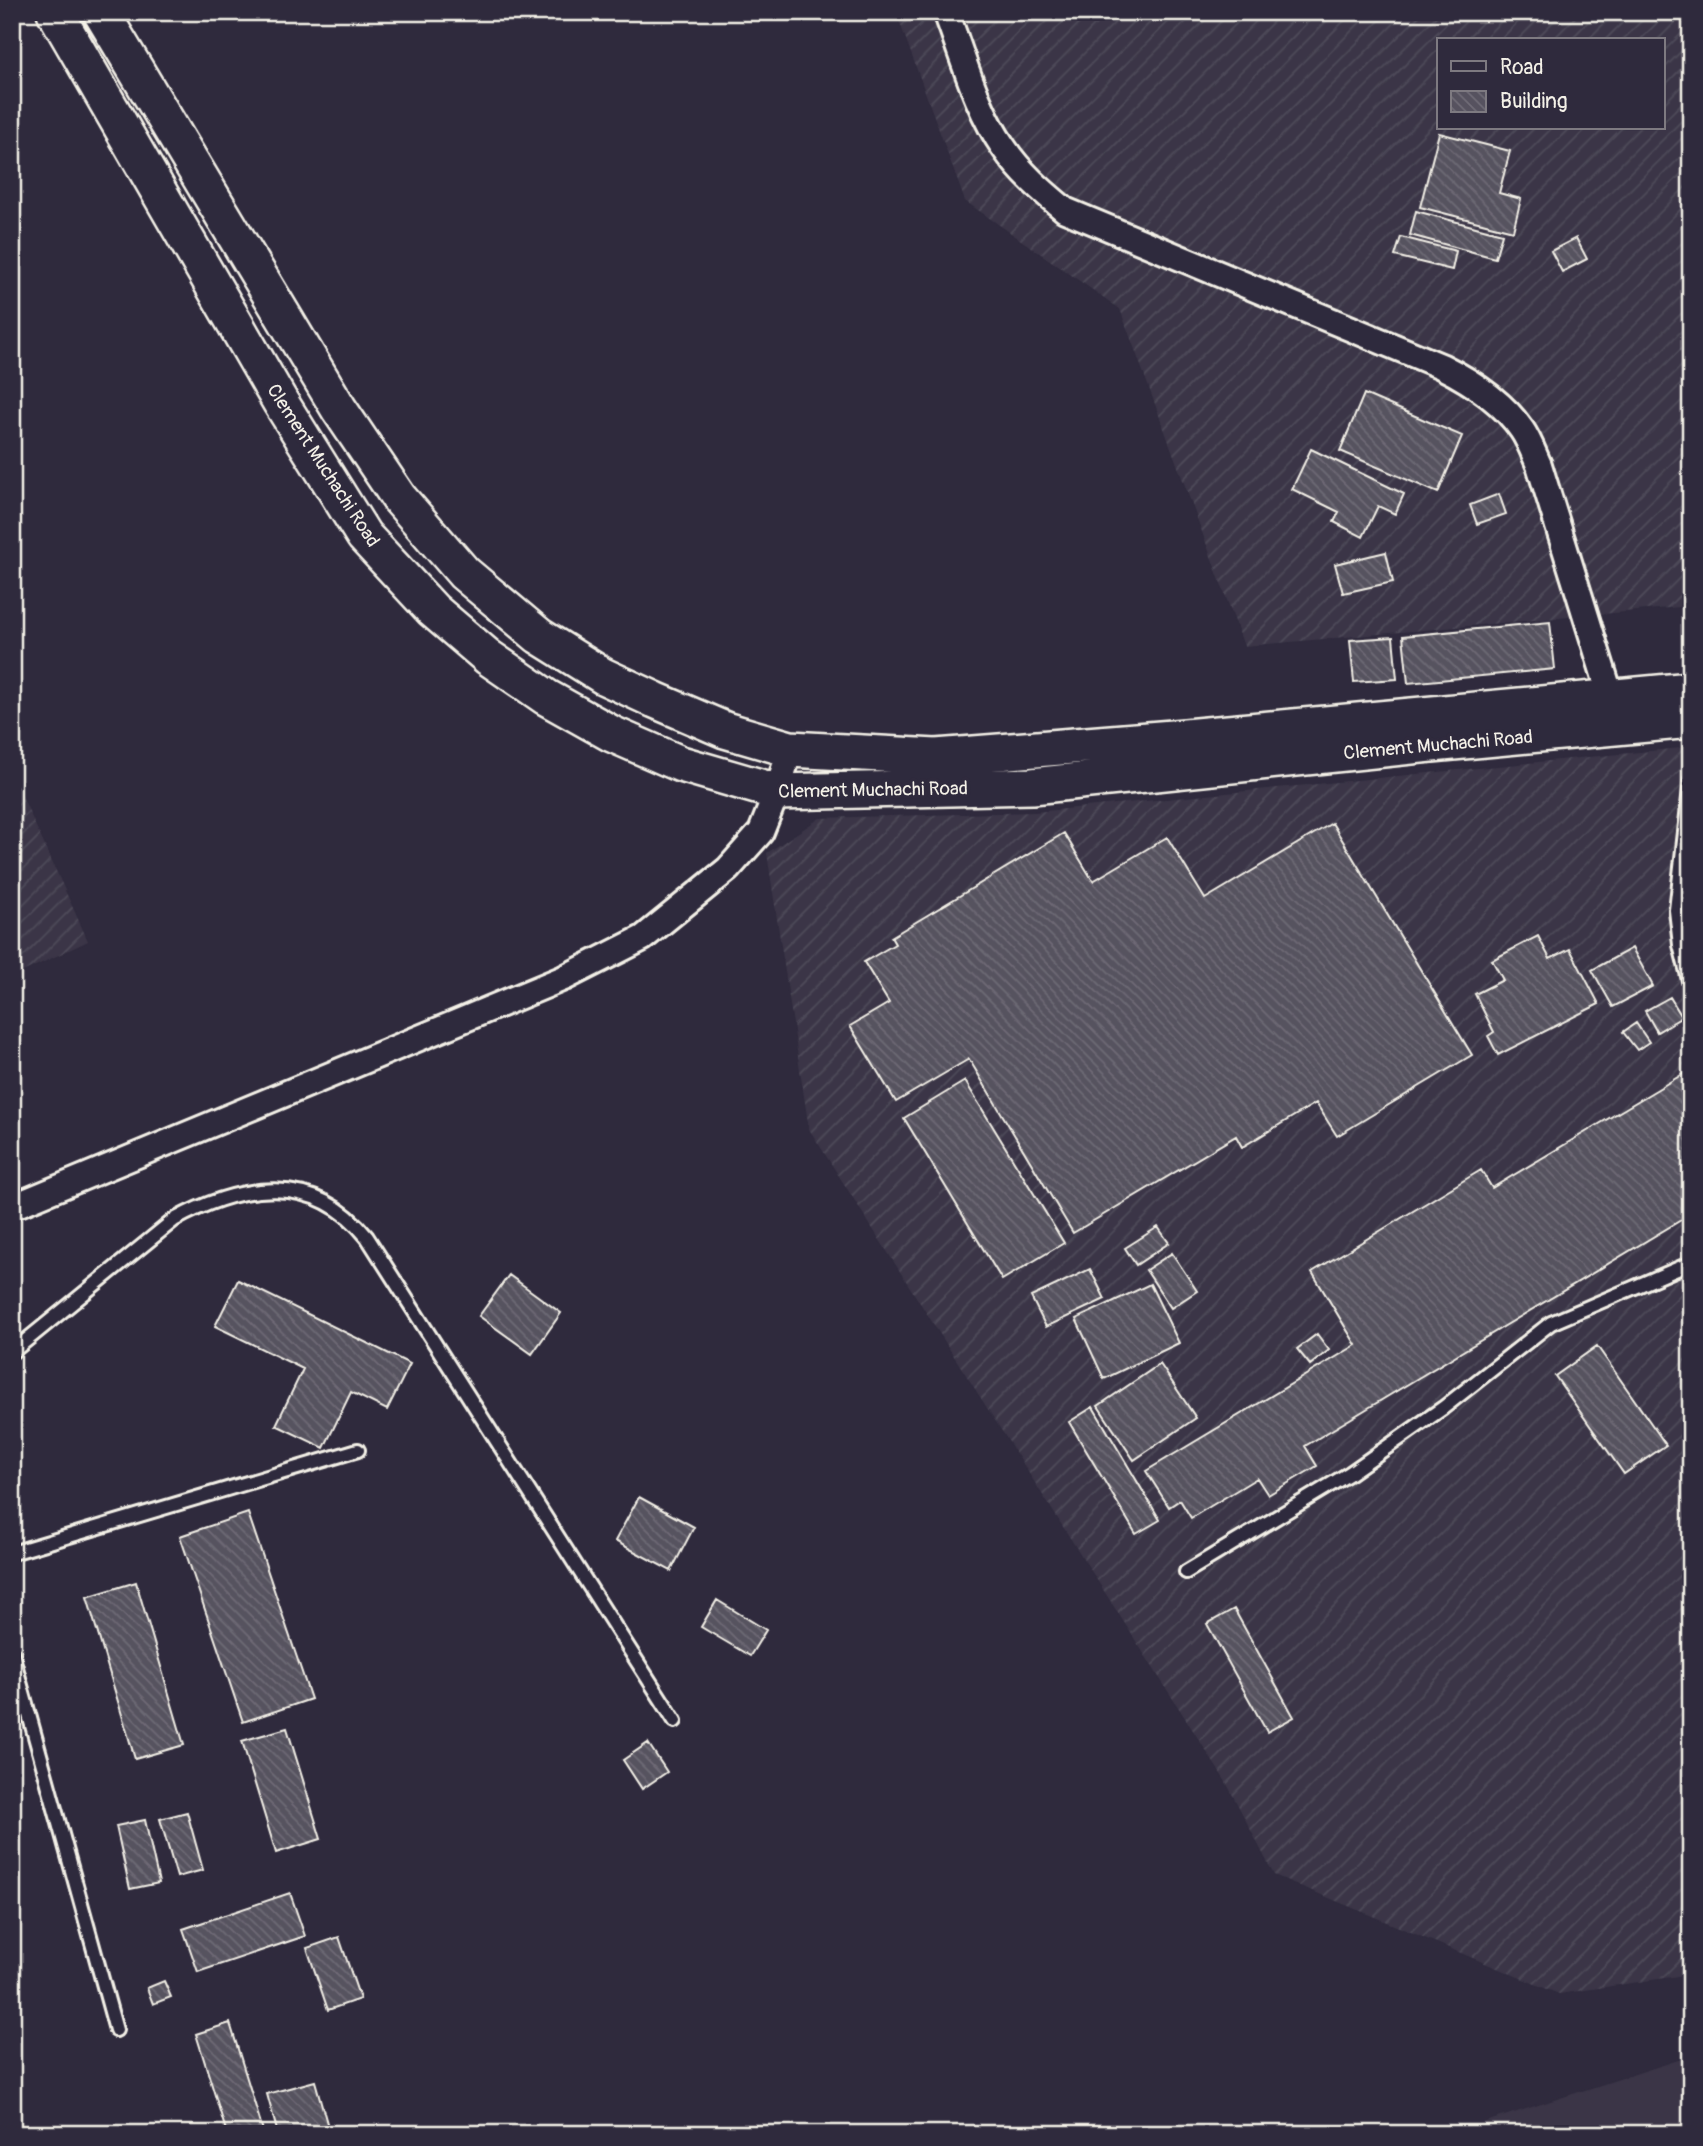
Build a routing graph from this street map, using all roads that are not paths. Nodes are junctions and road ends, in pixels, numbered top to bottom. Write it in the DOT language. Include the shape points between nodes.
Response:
graph roads {
  1 [pos="101,12"];
  2 [pos="946,12"];
  3 [pos="61,14"];
  4 [pos="1691,690"];
  5 [pos="1616,712"];
  6 [pos="1691,720"];
  7 [pos="790,749"];
  8 [pos="1691,780"];
  9 [pos="777,792"];
  10 [pos="1691,988"];
  11 [pos="12,1207"];
  12 [pos="1691,1262"];
  13 [pos="12,1352"];
  14 [pos="358,1450"];
  15 [pos="12,1553"];
  16 [pos="1186,1572"];
  17 [pos="12,1653"];
  18 [pos="675,1721"];
  19 [pos="116,2030"];
  1 -- 7 [label="main road, Clement Muchachi Road" via="339,409 400,498 464,573 539,636 603,676 726,730"];
  2 -- 5 [label="street" via="982,108 1004,148 1036,186 1065,210 1441,366 1494,401 1522,430 1539,465"];
  3 -- 9 [label="main road, Clement Muchachi Road" via="281,403 364,536 433,610 488,657 546,697 612,734 681,764"];
  4 -- 5 [label="main road, Clement Muchachi Road"];
  5 -- 6 [label="main road, Clement Muchachi Road"];
  5 -- 7 [label="main road, Clement Muchachi Road" via="1185,737 936,757"];
  5 -- 9 [label="main road, Clement Muchachi Road" via="1421,745 1032,786"];
  7 -- 9 [label="street"];
  8 -- 10 [label="lane" via="1676,910"];
  9 -- 11 [label="street" via="761,832 728,869 643,938 613,955"];
  12 -- 16 [label="lane" via="1551,1323 1443,1408 1350,1473"];
  13 -- 18 [label="lane" via="174,1220 203,1204 232,1194 286,1190 332,1206 367,1237"];
  14 -- 15 [label="lane"];
  17 -- 19 [label="lane"];
}
